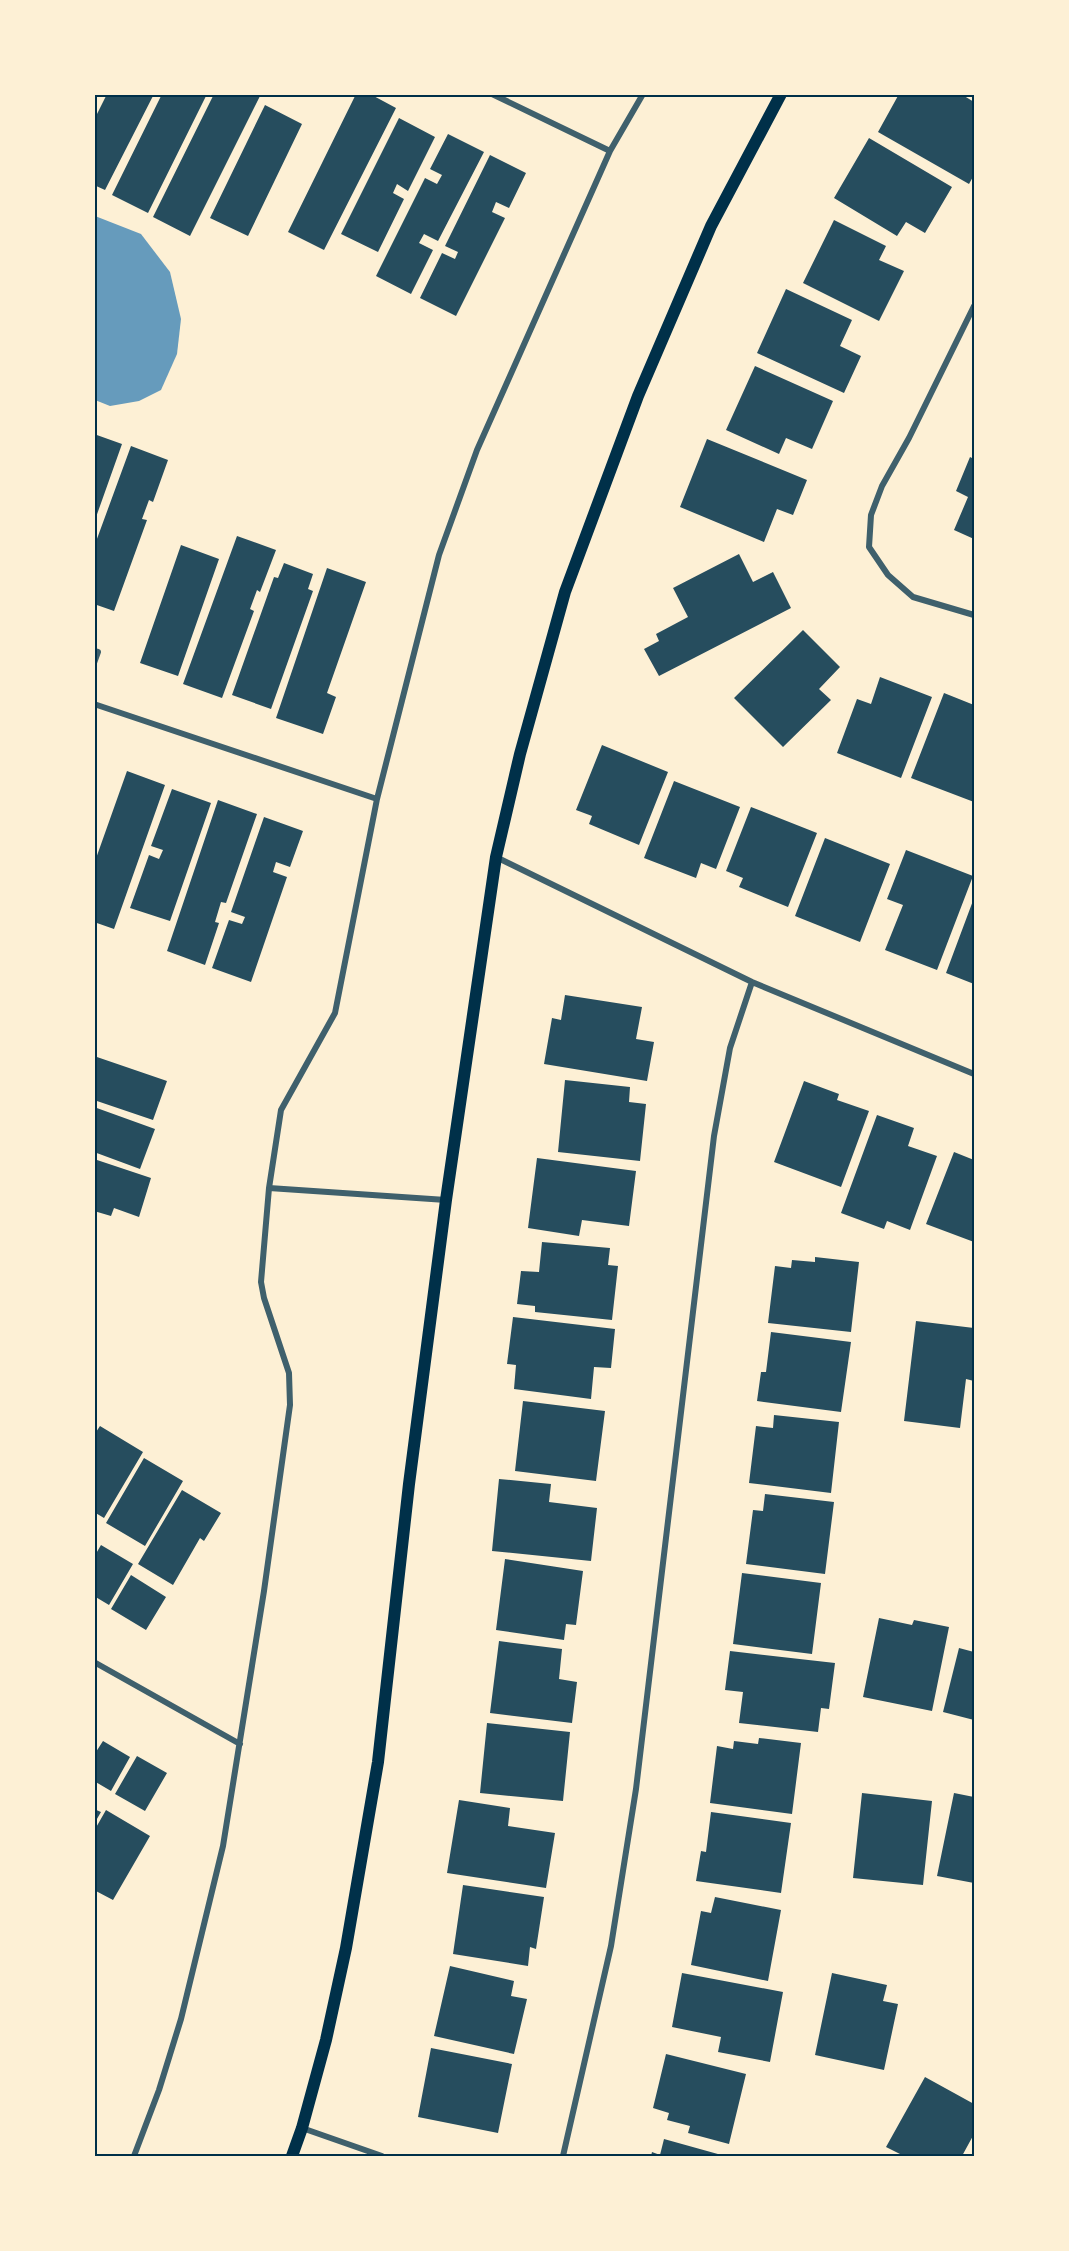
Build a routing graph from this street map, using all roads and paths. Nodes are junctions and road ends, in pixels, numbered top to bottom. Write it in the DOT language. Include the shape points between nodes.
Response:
graph roads {
  1 [pos="492,94"];
  2 [pos="642,94"];
  3 [pos="780,94"];
  4 [pos="610,151"];
  5 [pos="975,306"];
  6 [pos="975,615"];
  7 [pos="94,651"];
  8 [pos="94,663"];
  9 [pos="94,704"];
  10 [pos="377,799"];
  11 [pos="496,857"];
  12 [pos="753,982"];
  13 [pos="975,1074"];
  14 [pos="269,1188"];
  15 [pos="446,1200"];
  16 [pos="94,1662"];
  17 [pos="240,1744"];
  18 [pos="302,2127"];
  19 [pos="134,2157"];
  20 [pos="292,2157"];
  21 [pos="382,2157"];
  22 [pos="563,2157"];
  1 -- 4 [label="street"];
  2 -- 4 [label="street"];
  3 -- 11 [label="main road" via="711,225 611,464 546,656"];
  4 -- 10 [label="street" via="477,450 439,555"];
  5 -- 6 [label="street" via="882,486 871,515 869,547 888,575 914,597"];
  7 -- 8 [label="street" via="98,652"];
  9 -- 10 [label="street"];
  10 -- 14 [label="street" via="335,1013 281,1110"];
  11 -- 12 [label="street"];
  11 -- 15 [label="main road"];
  12 -- 13 [label="street"];
  12 -- 22 [label="street" via="730,1048 714,1136 633,1811 611,1946"];
  14 -- 15 [label="street"];
  14 -- 17 [label="street" via="261,1282 289,1373 290,1405"];
  15 -- 18 [label="main road" via="378,1762 346,1948"];
  16 -- 17 [label="street"];
  17 -- 19 [label="street" via="223,1846 183,2009"];
  18 -- 20 [label="main road"];
  18 -- 21 [label="street"];
}
